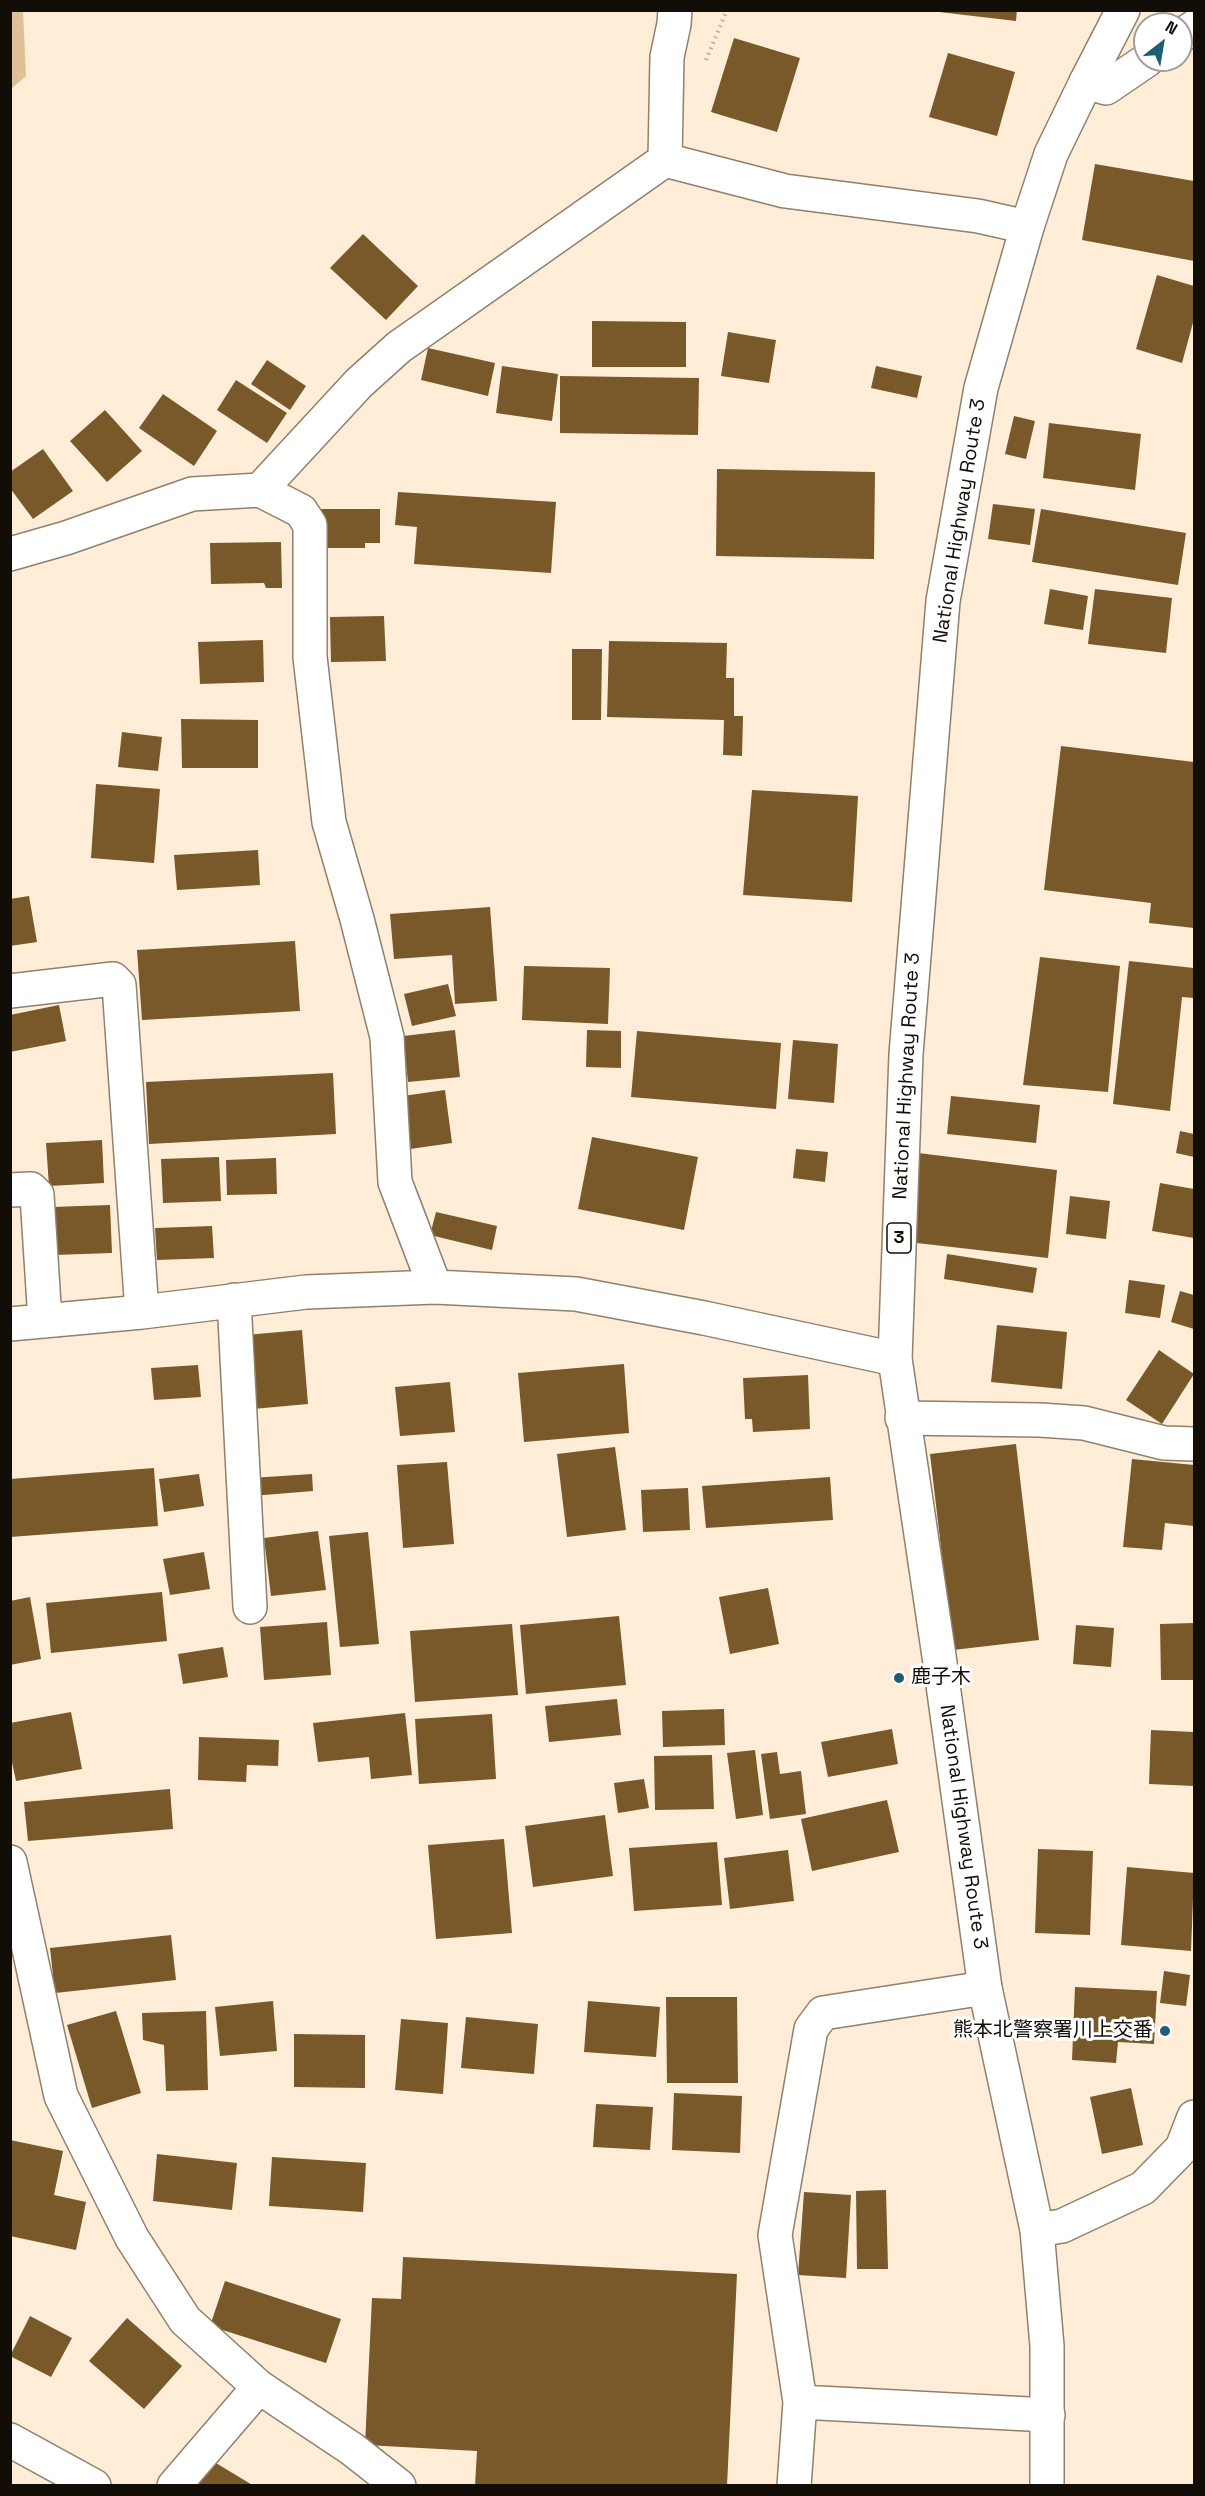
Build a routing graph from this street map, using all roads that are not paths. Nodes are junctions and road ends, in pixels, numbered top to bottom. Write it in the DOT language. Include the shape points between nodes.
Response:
graph roads {
  1 [pos="675,10"];
  2 [pos="1123,10"];
  3 [pos="1133,70"];
  4 [pos="1086,82"];
  5 [pos="665,160"];
  6 [pos="1027,226"];
  7 [pos="260,490"];
  8 [pos="10,554"];
  9 [pos="10,991"];
  10 [pos="10,1190"];
  11 [pos="435,1287"];
  12 [pos="234,1300"];
  13 [pos="142,1312"];
  14 [pos="45,1321"];
  15 [pos="10,1324"];
  16 [pos="895,1359"];
  17 [pos="902,1418"];
  18 [pos="1194,1444"];
  19 [pos="250,1607"];
  20 [pos="10,1862"];
  21 [pos="985,1988"];
  22 [pos="1194,2117"];
  23 [pos="1037,2230"];
  24 [pos="259,2387"];
  25 [pos="800,2402"];
  26 [pos="1048,2415"];
  27 [pos="10,2440"];
  28 [pos="94,2486"];
  29 [pos="174,2486"];
  30 [pos="399,2486"];
  31 [pos="794,2486"];
  32 [pos="1047,2486"];
  1 -- 5 [label="main road" via="667,57"];
  2 -- 4 [label="main road, National Highway Route 3 / 3"];
  3 -- 4 [label="main road" via="1106,88"];
  4 -- 6 [label="main road, National Highway Route 3 / 3" via="1052,154"];
  5 -- 6 [label="main road" via="785,191"];
  5 -- 7 [label="main road" via="399,347 352,390"];
  6 -- 16 [label="main road, National Highway Route 3 / 3" via="981,388 943,601 906,1054"];
  7 -- 8 [label="main road" via="192,494"];
  7 -- 11 [label="main road" via="301,511 310,525 310,657 329,822 387,1037 395,1182"];
  9 -- 13 [label="main road" via="113,980 119,985"];
  10 -- 14 [label="main road" via="31,1189 37,1195"];
  11 -- 12 [label="main road" via="306,1292"];
  11 -- 16 [label="main road" via="576,1294"];
  12 -- 13 [label="main road"];
  12 -- 19 [label="main road"];
  13 -- 14 [label="main road"];
  14 -- 15 [label="main road"];
  16 -- 17 [label="main road, National Highway Route 3 / 3"];
  17 -- 18 [label="main road" via="1084,1423 1164,1443"];
  17 -- 21 [label="main road, National Highway Route 3 / 3"];
  20 -- 24 [label="main road" via="61,2096 132,2238 185,2320"];
  21 -- 23 [label="main road, National Highway Route 3 / 3"];
  21 -- 25 [label="main road" via="823,2013 811,2029 775,2235"];
  22 -- 23 [label="main road" via="1182,2148 1143,2188 1062,2226"];
  23 -- 26 [label="main road, National Highway Route 3 / 3" via="1047,2346"];
  24 -- 29 [label="main road"];
  24 -- 30 [label="main road" via="352,2449"];
  25 -- 26 [label="main road"];
  25 -- 31 [label="main road"];
  26 -- 32 [label="main road, National Highway Route 3 / 3"];
  27 -- 28 [label="main road"];
}
